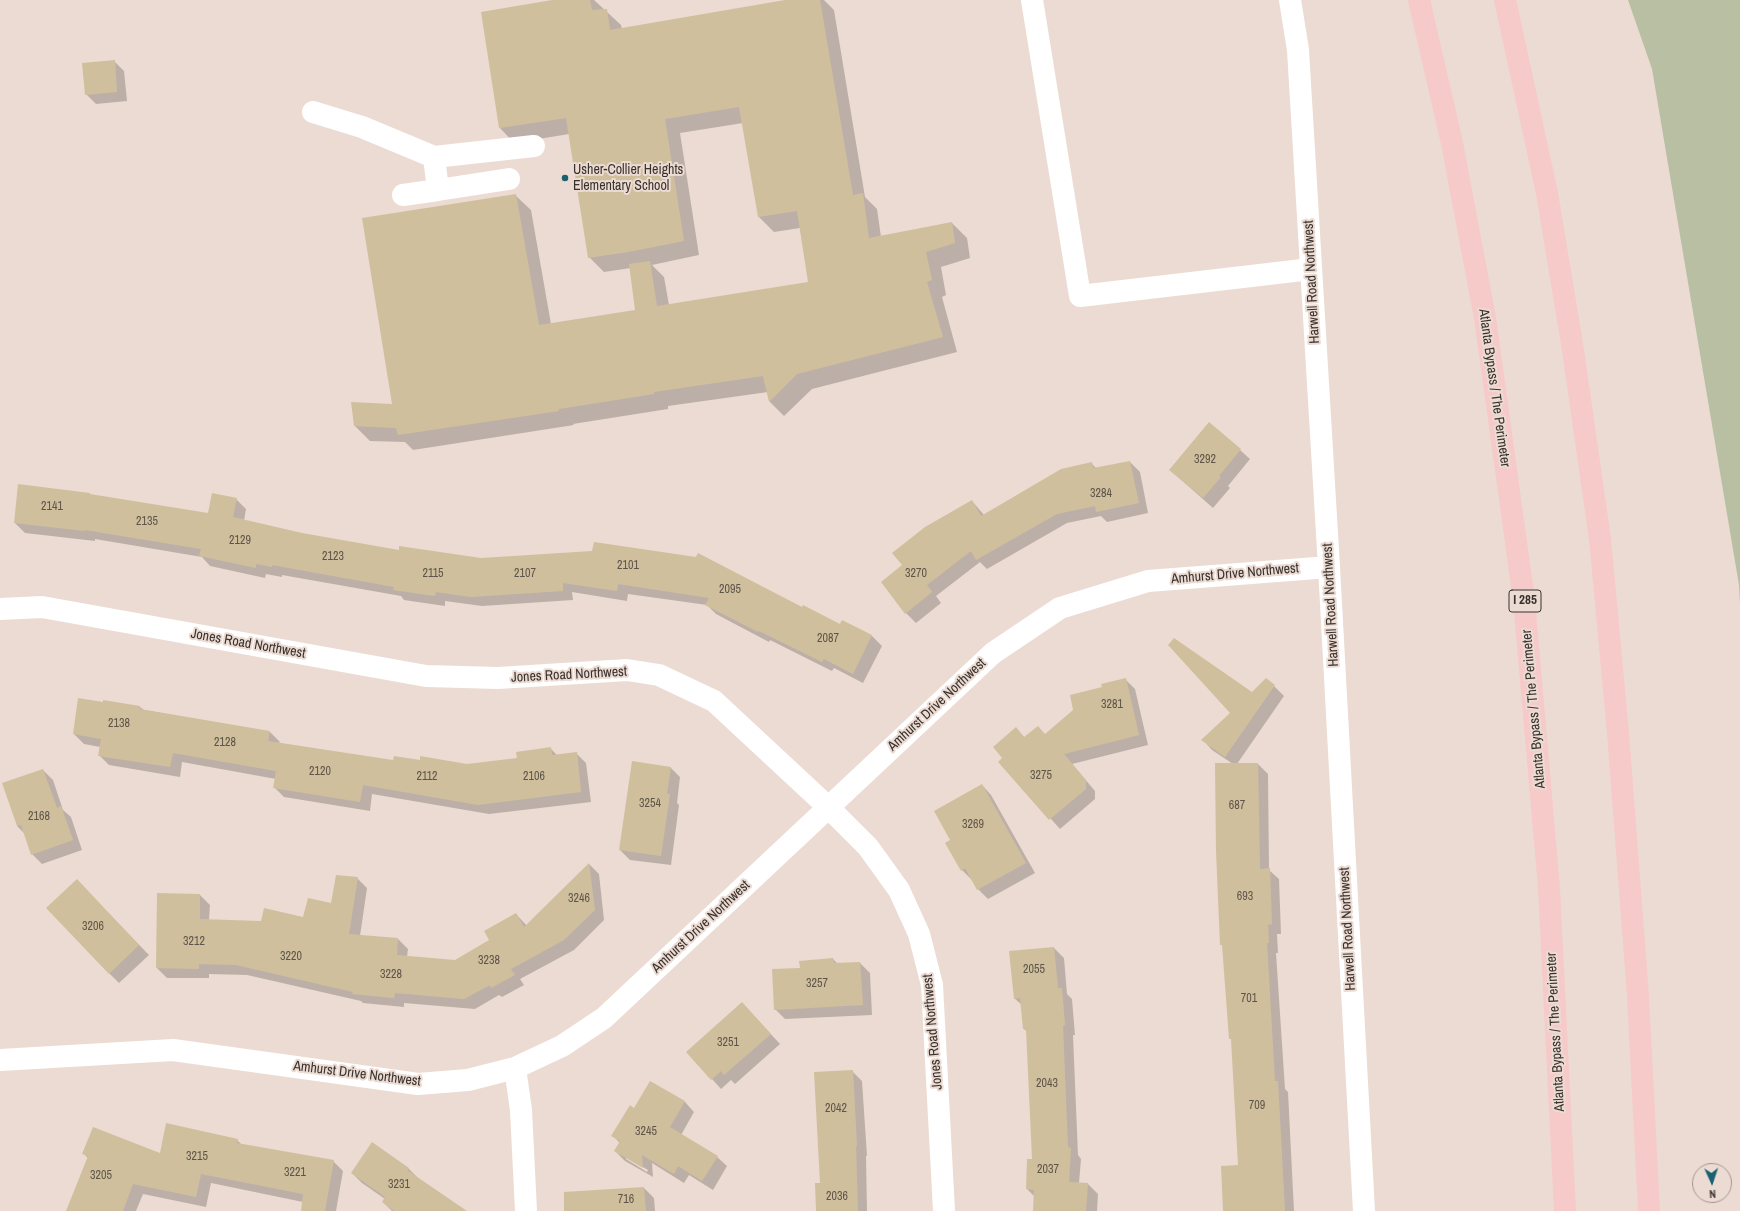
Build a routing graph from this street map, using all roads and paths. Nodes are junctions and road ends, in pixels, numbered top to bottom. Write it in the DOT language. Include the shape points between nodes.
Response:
graph roads {
  1 [pos="1032,0"];
  2 [pos="1290,0"];
  3 [pos="1419,0"];
  4 [pos="1505,0"];
  5 [pos="313,112"];
  6 [pos="534,146"];
  7 [pos="434,157"];
  8 [pos="509,179"];
  9 [pos="438,190"];
  10 [pos="404,195"];
  11 [pos="1312,269"];
  12 [pos="1329,567"];
  13 [pos="0,609"];
  14 [pos="828,808"];
  15 [pos="0,1060"];
  16 [pos="515,1068"];
  17 [pos="526,1211"];
  18 [pos="944,1211"];
  19 [pos="1364,1211"];
  20 [pos="1564,1211"];
  21 [pos="1649,1211"];
  1 -- 11 [label="street" via="1080,296"];
  2 -- 11 [label="street, Harwell Road Northwest" via="1298,50"];
  3 -- 20 [label="highway, Atlanta Bypass / The Perimeter / I 285" via="1452,143 1485,318 1524,600 1549,888"];
  4 -- 21 [label="highway" via="1547,193 1600,539 1638,996"];
  5 -- 7 [label="street" via="362,127"];
  6 -- 7 [label="street"];
  7 -- 9 [label="street"];
  8 -- 9 [label="street"];
  9 -- 10 [label="street"];
  11 -- 12 [label="street, Harwell Road Northwest"];
  12 -- 14 [label="street, Amhurst Drive Northwest" via="1148,581 1060,608 993,653"];
  12 -- 19 [label="street, Harwell Road Northwest"];
  13 -- 14 [label="street, Jones Road Northwest" via="42,607 426,676 498,678 627,670 659,675 714,701"];
  14 -- 16 [label="street, Amhurst Drive Northwest" via="604,1018 562,1046"];
  14 -- 18 [label="street, Jones Road Northwest" via="868,847 898,890 919,934 932,985"];
  15 -- 16 [label="street, Amhurst Drive Northwest" via="173,1050 418,1084 468,1080"];
  16 -- 17 [label="street" via="521,1110"];
}
